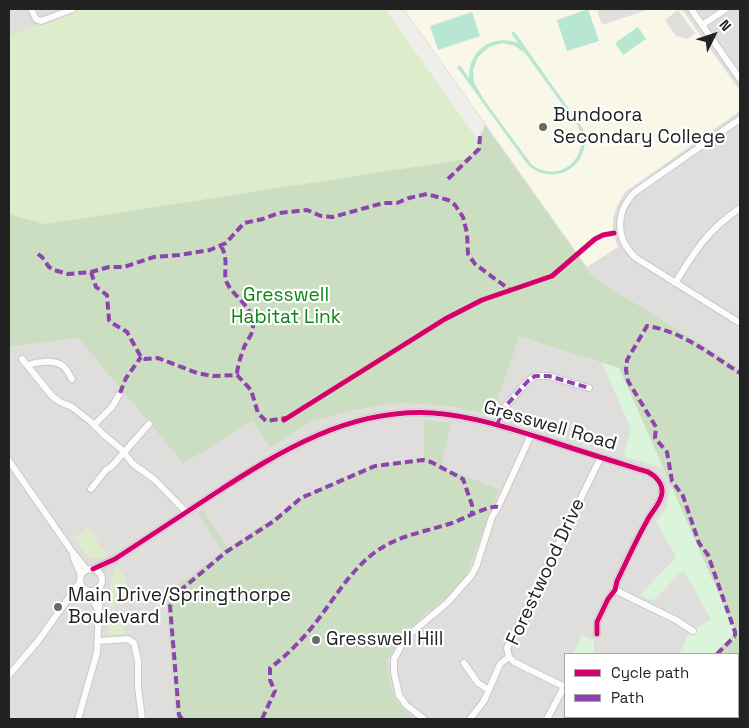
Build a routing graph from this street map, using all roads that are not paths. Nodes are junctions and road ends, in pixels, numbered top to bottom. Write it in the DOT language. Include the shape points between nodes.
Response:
graph roads {
  1 [pos="31,9"];
  2 [pos="73,9"];
  3 [pos="691,9"];
  4 [pos="726,9"];
  5 [pos="702,25"];
  6 [pos="740,78"];
  7 [pos="740,119"];
  8 [pos="740,208"];
  9 [pos="675,283"];
  10 [pos="740,323"];
  11 [pos="22,359"];
  12 [pos="27,365"];
  13 [pos="72,379"];
  14 [pos="591,389"];
  15 [pos="120,393"];
  16 [pos="149,424"];
  17 [pos="94,425"];
  18 [pos="497,425"];
  19 [pos="531,435"];
  20 [pos="124,452"];
  21 [pos="600,457"];
  22 [pos="9,461"];
  23 [pos="91,489"];
  24 [pos="186,512"];
  25 [pos="70,550"];
  26 [pos="115,559"];
  27 [pos="90,570"];
  28 [pos="102,577"];
  29 [pos="80,578"];
  30 [pos="100,587"];
  31 [pos="615,590"];
  32 [pos="88,591"];
  33 [pos="66,602"];
  34 [pos="99,614"];
  35 [pos="693,631"];
  36 [pos="598,634"];
  37 [pos="98,641"];
  38 [pos="509,657"];
  39 [pos="464,663"];
  40 [pos="9,675"];
  41 [pos="564,686"];
  42 [pos="564,689"];
  43 [pos="489,690"];
  44 [pos="78,719"];
  45 [pos="142,719"];
  46 [pos="424,719"];
  47 [pos="470,719"];
  48 [pos="547,719"];
  1 -- 2 [label="street" via="36,19 41,21"];
  3 -- 5 [label="street"];
  4 -- 5 [label="street"];
  5 -- 6 [label="street"];
  7 -- 9 [label="street" via="639,189 623,209 620,227 627,248 639,261"];
  8 -- 9 [label="street" via="705,237"];
  9 -- 10 [label="street"];
  11 -- 12 [label="street"];
  12 -- 13 [label="street" via="58,363"];
  12 -- 17 [label="street" via="52,396"];
  14 -- 18 [label="street" via="549,376 535,376 504,408"];
  15 -- 17 [label="street" via="112,407"];
  16 -- 20 [label="street"];
  17 -- 20 [label="street"];
  18 -- 19 [label="street, Gresswell Road"];
  18 -- 24 [label="street, Gresswell Road" via="449,415 418,413 351,422 289,449"];
  19 -- 21 [label="street, Gresswell Road"];
  19 -- 46 [label="street" via="492,517 473,572 447,603 410,634 396,655 394,672 399,695"];
  20 -- 23 [label="street"];
  20 -- 24 [label="street"];
  21 -- 31 [label="street, Gresswell Road" via="651,473 662,490 660,501 645,523"];
  21 -- 38 [label="street, Forestwood Drive" via="508,645"];
  22 -- 25 [label="street"];
  24 -- 26 [label="street, Gresswell Road"];
  25 -- 27 [label="street"];
  25 -- 29 [label="street"];
  26 -- 27 [label="street, Gresswell Road"];
  26 -- 28 [label="street, Gresswell Road"];
  27 -- 28 [label="street"];
  27 -- 29 [label="street"];
  28 -- 30 [label="street"];
  29 -- 32 [label="street" via="81,585"];
  29 -- 33 [label="street"];
  30 -- 32 [label="street"];
  30 -- 34 [label="street"];
  31 -- 35 [label="street"];
  31 -- 36 [label="street, Gresswell Road" via="597,622"];
  32 -- 33 [label="street"];
  32 -- 34 [label="street"];
  33 -- 40 [label="street"];
  34 -- 37 [label="street"];
  37 -- 44 [label="street"];
  37 -- 45 [label="street" via="128,639 134,642"];
  38 -- 41 [label="street, Forestwood Drive"];
  38 -- 43 [label="street" via="500,664"];
  39 -- 43 [label="street" via="478,683"];
  42 -- 48 [label="street"];
  43 -- 47 [label="street"];
}
